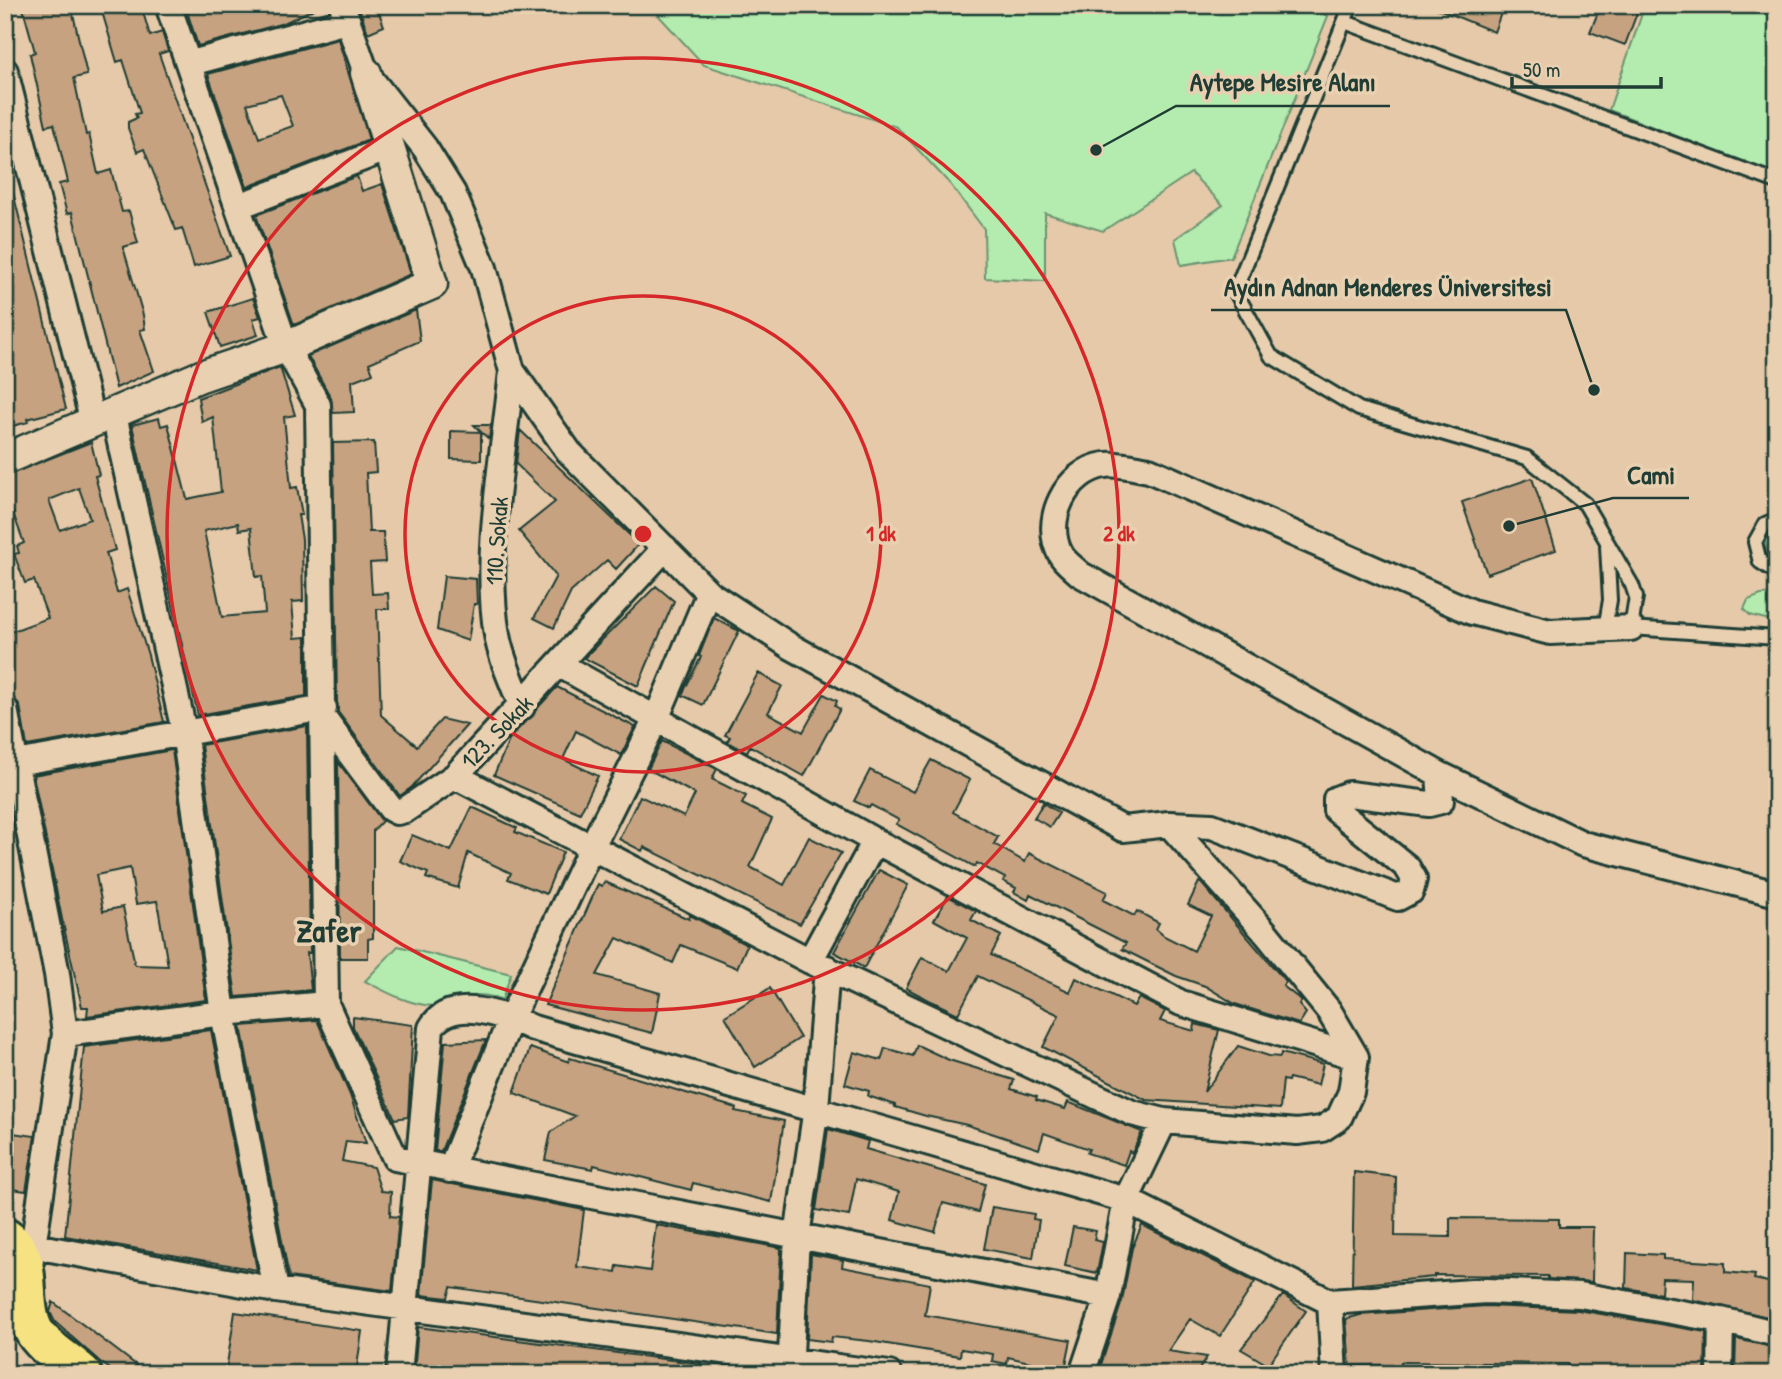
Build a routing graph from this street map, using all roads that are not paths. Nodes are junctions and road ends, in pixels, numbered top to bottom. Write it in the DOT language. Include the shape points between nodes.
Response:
graph roads {
  1 [pos="169,5"];
  2 [pos="1351,5"];
  3 [pos="345,13"];
  4 [pos="1345,22"];
  5 [pos="191,63"];
  6 [pos="5,71"];
  7 [pos="366,73"];
  8 [pos="389,148"];
  9 [pos="1777,182"];
  10 [pos="239,206"];
  11 [pos="286,347"];
  12 [pos="512,371"];
  13 [pos="103,419"];
  14 [pos="5,459"];
  15 [pos="1777,519"];
  16 [pos="1606,542"];
  17 [pos="665,548"];
  18 [pos="1777,573"];
  19 [pos="709,593"];
  20 [pos="1631,628"];
  21 [pos="1605,629"];
  22 [pos="1777,638"];
  23 [pos="561,665"];
  24 [pos="522,707"];
  25 [pos="5,709"];
  26 [pos="324,713"];
  27 [pos="656,719"];
  28 [pos="184,731"];
  29 [pos="12,764"];
  30 [pos="1439,774"];
  31 [pos="455,776"];
  32 [pos="1169,824"];
  33 [pos="875,841"];
  34 [pos="591,848"];
  35 [pos="1777,894"];
  36 [pos="819,964"];
  37 [pos="327,1004"];
  38 [pos="223,1013"];
  39 [pos="511,1018"];
  40 [pos="65,1034"];
  41 [pos="1356,1057"];
  42 [pos="816,1108"];
  43 [pos="1164,1121"];
  44 [pos="419,1164"];
  45 [pos="450,1170"];
  46 [pos="1126,1200"];
  47 [pos="797,1236"];
  48 [pos="19,1255"];
  49 [pos="276,1290"];
  50 [pos="1108,1296"];
  51 [pos="1330,1303"];
  52 [pos="406,1307"];
  53 [pos="1721,1320"];
  54 [pos="5,1334"];
  55 [pos="1777,1334"];
  56 [pos="791,1367"];
  57 [pos="51,1374"];
  58 [pos="82,1374"];
  59 [pos="398,1374"];
  60 [pos="889,1374"];
  61 [pos="1082,1374"];
  62 [pos="1334,1374"];
  63 [pos="1720,1374"];
  1 -- 5 [label="street"];
  2 -- 4 [label="lane"];
  3 -- 5 [label="street"];
  3 -- 7 [label="street"];
  4 -- 9 [label="lane"];
  4 -- 16 [label="lane" via="1236,291 1271,356 1359,409 1527,458 1585,504"];
  5 -- 10 [label="street"];
  6 -- 13 [label="street"];
  7 -- 8 [label="street"];
  7 -- 12 [label="street" via="425,148 453,193 484,268"];
  8 -- 10 [label="street"];
  8 -- 11 [label="street" via="432,284"];
  10 -- 11 [label="street"];
  11 -- 13 [label="street" via="201,376"];
  11 -- 26 [label="street" via="318,405"];
  12 -- 17 [label="street" via="569,452"];
  12 -- 24 [label="street, 110. Sokak" via="493,561 493,612"];
  13 -- 14 [label="street"];
  13 -- 28 [label="street"];
  15 -- 18 [label="lane" via="1765,524 1755,542 1760,562"];
  16 -- 20 [label="lane" via="1636,597"];
  16 -- 21 [label="lane" via="1610,600"];
  17 -- 19 [label="street"];
  17 -- 23 [label="street, 123. Sokak"];
  19 -- 27 [label="street"];
  19 -- 32 [label="street" via="790,646 1122,829"];
  20 -- 21 [label="street"];
  20 -- 22 [label="lane"];
  21 -- 30 [label="street" via="1550,632 1472,612 1149,470 1105,465 1081,475 1062,495 1054,523 1060,554 1080,575"];
  23 -- 24 [label="street, 123. Sokak"];
  23 -- 27 [label="street"];
  24 -- 31 [label="street, 123. Sokak"];
  25 -- 29 [label="street"];
  26 -- 28 [label="street"];
  26 -- 31 [label="street, 123. Sokak" via="394,811 413,806"];
  26 -- 37 [label="street"];
  27 -- 33 [label="street"];
  27 -- 34 [label="street"];
  28 -- 29 [label="street"];
  28 -- 38 [label="street"];
  29 -- 40 [label="street" via="57,974"];
  30 -- 32 [label="street" via="1441,801 1429,804 1349,794 1336,799 1336,810 1407,867 1414,880 1411,891 1398,898 1212,826"];
  30 -- 35 [label="street" via="1583,844"];
  31 -- 34 [label="street"];
  32 -- 41 [label="street" via="1329,1011"];
  33 -- 36 [label="street"];
  33 -- 41 [label="street" via="1181,1003"];
  34 -- 36 [label="street"];
  34 -- 39 [label="street"];
  36 -- 42 [label="street"];
  36 -- 43 [label="street" via="1132,1113"];
  37 -- 38 [label="street"];
  37 -- 44 [label="street" via="395,1158"];
  38 -- 40 [label="street"];
  38 -- 49 [label="street"];
  39 -- 42 [label="street"];
  39 -- 44 [label="street" via="490,1010 452,1012 435,1021"];
  39 -- 45 [label="street"];
  40 -- 48 [label="street"];
  41 -- 43 [label="street" via="1351,1092 1339,1118 1322,1129 1297,1132"];
  42 -- 46 [label="street"];
  42 -- 47 [label="street"];
  43 -- 46 [label="street"];
  44 -- 45 [label="street"];
  44 -- 52 [label="street"];
  45 -- 47 [label="street"];
  46 -- 50 [label="street"];
  46 -- 51 [label="street"];
  47 -- 50 [label="street"];
  47 -- 56 [label="street"];
  48 -- 49 [label="street"];
  48 -- 58 [label="main road" via="34,1332"];
  49 -- 52 [label="street"];
  50 -- 61 [label="street"];
  51 -- 53 [label="street" via="1486,1291 1580,1294"];
  51 -- 62 [label="street"];
  52 -- 56 [label="street"];
  52 -- 59 [label="street"];
  53 -- 55 [label="street"];
  53 -- 63 [label="street"];
  54 -- 57 [label="main road"];
  56 -- 60 [label="street"];
}
